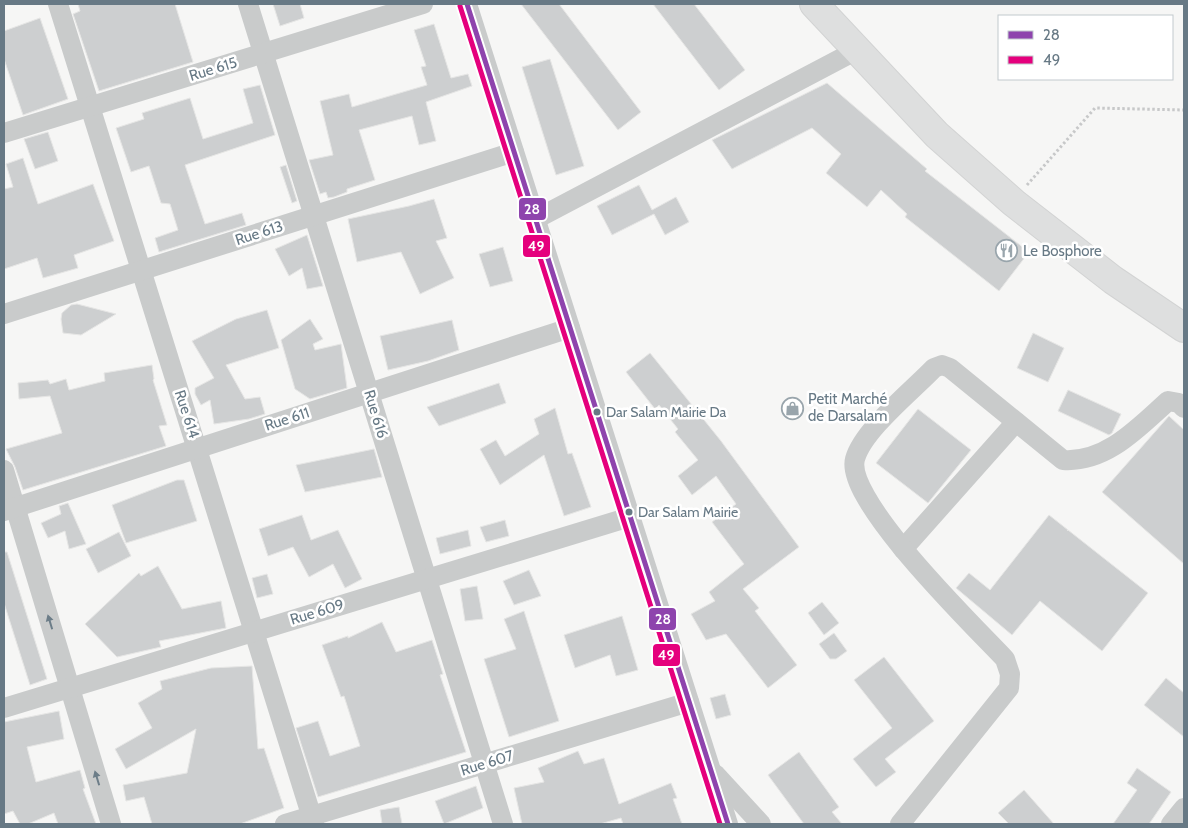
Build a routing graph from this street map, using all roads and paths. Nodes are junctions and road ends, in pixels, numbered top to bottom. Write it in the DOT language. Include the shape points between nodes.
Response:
graph roads {
  1 [pos="58,4"];
  2 [pos="248,4"];
  3 [pos="423,4"];
  4 [pos="467,4"];
  5 [pos="814,4"];
  6 [pos="857,50"];
  7 [pos="264,53"];
  8 [pos="89,107"];
  9 [pos="1184,110"];
  10 [pos="4,133"];
  11 [pos="514,152"];
  12 [pos="1014,203"];
  13 [pos="314,216"];
  14 [pos="536,219"];
  15 [pos="142,271"];
  16 [pos="4,314"];
  17 [pos="570,328"];
  18 [pos="1184,328"];
  19 [pos="369,393"];
  20 [pos="1184,408"];
  21 [pos="1016,422"];
  22 [pos="198,448"];
  23 [pos="4,470"];
  24 [pos="9,509"];
  25 [pos="630,517"];
  26 [pos="903,549"];
  27 [pos="427,579"];
  28 [pos="255,631"];
  29 [pos="70,688"];
  30 [pos="690,702"];
  31 [pos="4,708"];
  32 [pos="484,764"];
  33 [pos="711,769"];
  34 [pos="1184,808"];
  35 [pos="313,820"];
  36 [pos="111,824"];
  37 [pos="285,824"];
  38 [pos="503,824"];
  39 [pos="728,824"];
  40 [pos="761,824"];
  41 [pos="900,824"];
  42 [pos="1171,824"];
  1 -- 8 [label="street, Rue 614"];
  2 -- 7 [label="street, Rue 616"];
  3 -- 7 [label="street, Rue 615"];
  4 -- 11 [label="street"];
  5 -- 6 [label="highway"];
  6 -- 12 [label="highway" via="937,135"];
  6 -- 14 [label="street"];
  7 -- 8 [label="street, Rue 615"];
  7 -- 13 [label="street, Rue 616"];
  8 -- 10 [label="street, Rue 615"];
  8 -- 15 [label="street, Rue 614"];
  9 -- 12 [label="path" via="1096,108 1036,172"];
  11 -- 13 [label="street, Rue 613"];
  11 -- 14 [label="street"];
  12 -- 18 [label="highway" via="1113,280"];
  13 -- 15 [label="street, Rue 613"];
  13 -- 19 [label="street, Rue 616"];
  14 -- 17 [label="street"];
  15 -- 16 [label="street, Rue 613"];
  15 -- 22 [label="street, Rue 614"];
  17 -- 19 [label="street, Rue 611"];
  17 -- 25 [label="street"];
  19 -- 22 [label="street, Rue 611"];
  19 -- 27 [label="street, Rue 616"];
  20 -- 21 [label="street" via="1179,403 1168,401 1126,440 1077,461 1063,460"];
  21 -- 26 [label="street"];
  21 -- 26 [label="street" via="950,368 942,365 934,368 863,440 854,461 857,482"];
  22 -- 24 [label="street, Rue 611"];
  22 -- 28 [label="street, Rue 614"];
  23 -- 24 [label="street"];
  29 -- 24 [label="street, one-way"];
  25 -- 27 [label="street, Rue 609"];
  25 -- 30 [label="street"];
  26 -- 41 [label="street" via="1005,659 1010,674 1009,688"];
  27 -- 28 [label="street, Rue 609"];
  27 -- 32 [label="street, Rue 616"];
  28 -- 29 [label="street, Rue 609"];
  28 -- 35 [label="street, Rue 614"];
  29 -- 31 [label="street, Rue 609"];
  36 -- 29 [label="street, one-way"];
  30 -- 32 [label="street, Rue 607"];
  30 -- 33 [label="street"];
  32 -- 35 [label="street, Rue 607"];
  32 -- 38 [label="street, Rue 616"];
  33 -- 39 [label="street"];
  33 -- 40 [label="street"];
  34 -- 42 [label="street"];
  35 -- 37 [label="street, Rue 607"];
}
